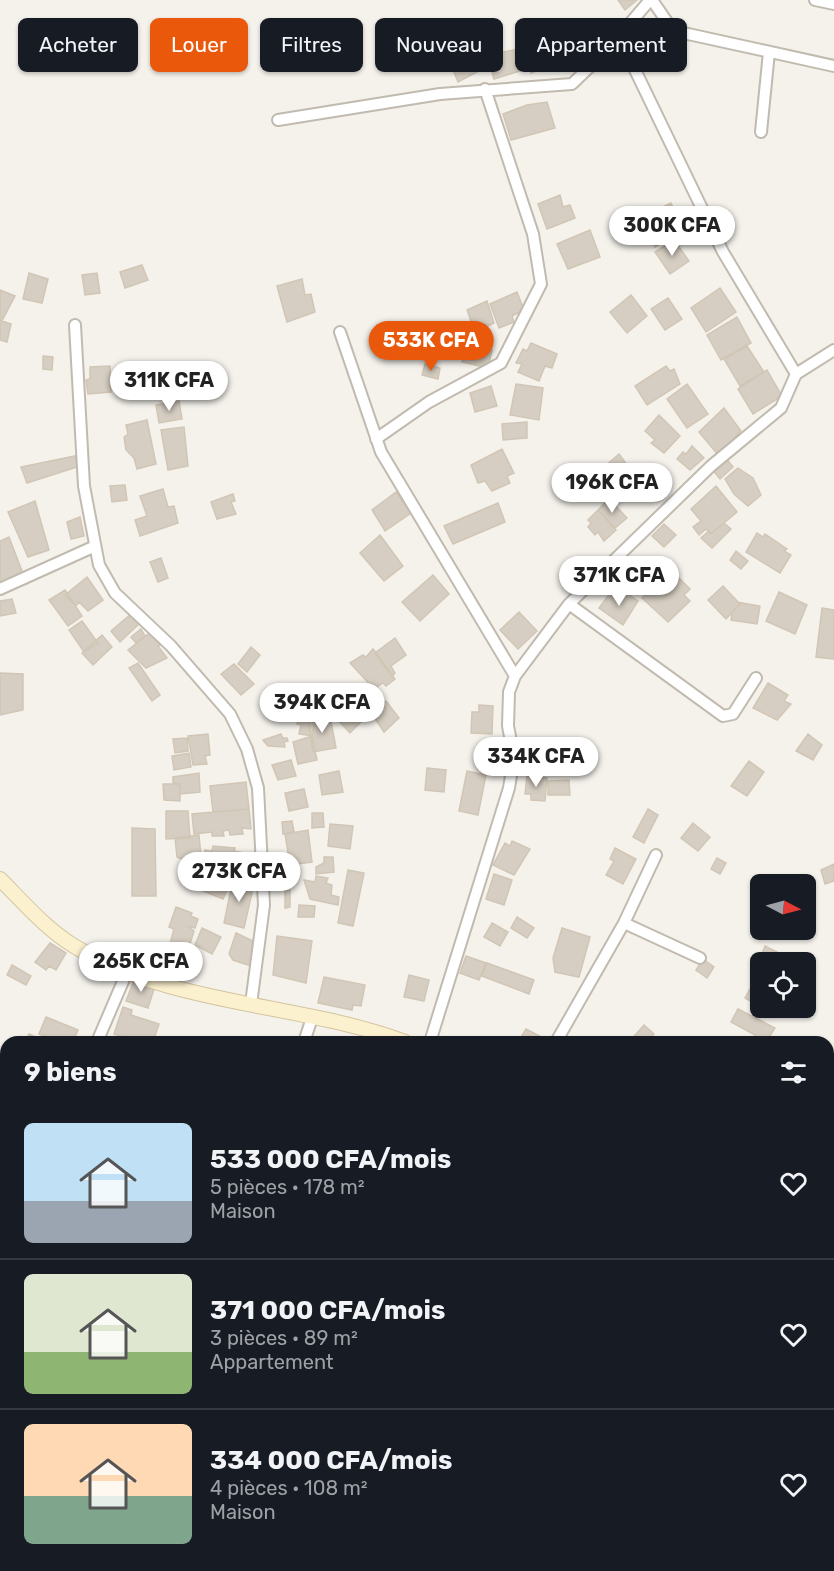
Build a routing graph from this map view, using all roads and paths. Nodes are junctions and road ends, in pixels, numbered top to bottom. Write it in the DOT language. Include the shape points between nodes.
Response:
graph roads {
  1 [pos="651,0"];
  2 [pos="815,0"];
  3 [pos="834,4"];
  4 [pos="637,18"];
  5 [pos="769,52"];
  6 [pos="834,66"];
  7 [pos="584,72"];
  8 [pos="636,72"];
  9 [pos="485,89"];
  10 [pos="278,120"];
  11 [pos="760,132"];
  12 [pos="75,325"];
  13 [pos="340,332"];
  14 [pos="834,350"];
  15 [pos="796,374"];
  16 [pos="376,439"];
  17 [pos="93,547"];
  18 [pos="0,590"];
  19 [pos="569,604"];
  20 [pos="515,676"];
  21 [pos="756,678"];
  22 [pos="656,855"];
  23 [pos="0,879"];
  24 [pos="624,923"];
  25 [pos="699,958"];
  26 [pos="127,972"];
  27 [pos="251,1004"];
  28 [pos="312,1018"];
  29 [pos="100,1036"];
  30 [pos="306,1036"];
  31 [pos="386,1036"];
  32 [pos="432,1036"];
  33 [pos="559,1036"];
  1 -- 4 [label="street"];
  1 -- 5 [label="street" via="672,29"];
  2 -- 3 [label="street"];
  5 -- 6 [label="street"];
  5 -- 11 [label="street"];
  7 -- 9 [label="street" via="572,84"];
  8 -- 15 [label="street" via="723,252"];
  9 -- 10 [label="street"];
  9 -- 16 [label="street" via="533,234 541,284 501,363 437,397"];
  12 -- 17 [label="street" via="80,443"];
  13 -- 16 [label="street"];
  14 -- 15 [label="street"];
  15 -- 19 [label="street" via="781,408 711,466"];
  16 -- 20 [label="street"];
  17 -- 18 [label="street"];
  17 -- 27 [label="street" via="115,593 171,646 230,714 247,749 258,788 264,905"];
  19 -- 20 [label="street"];
  19 -- 21 [label="street" via="723,716 733,714"];
  20 -- 32 [label="street" via="509,692 508,726 514,757 509,788"];
  22 -- 24 [label="street"];
  23 -- 26 [label="street" via="34,915 73,945"];
  24 -- 25 [label="street"];
  24 -- 33 [label="street"];
  26 -- 27 [label="street" via="183,990"];
  26 -- 29 [label="street"];
  27 -- 28 [label="street"];
  28 -- 30 [label="street"];
  28 -- 31 [label="street"];
}
